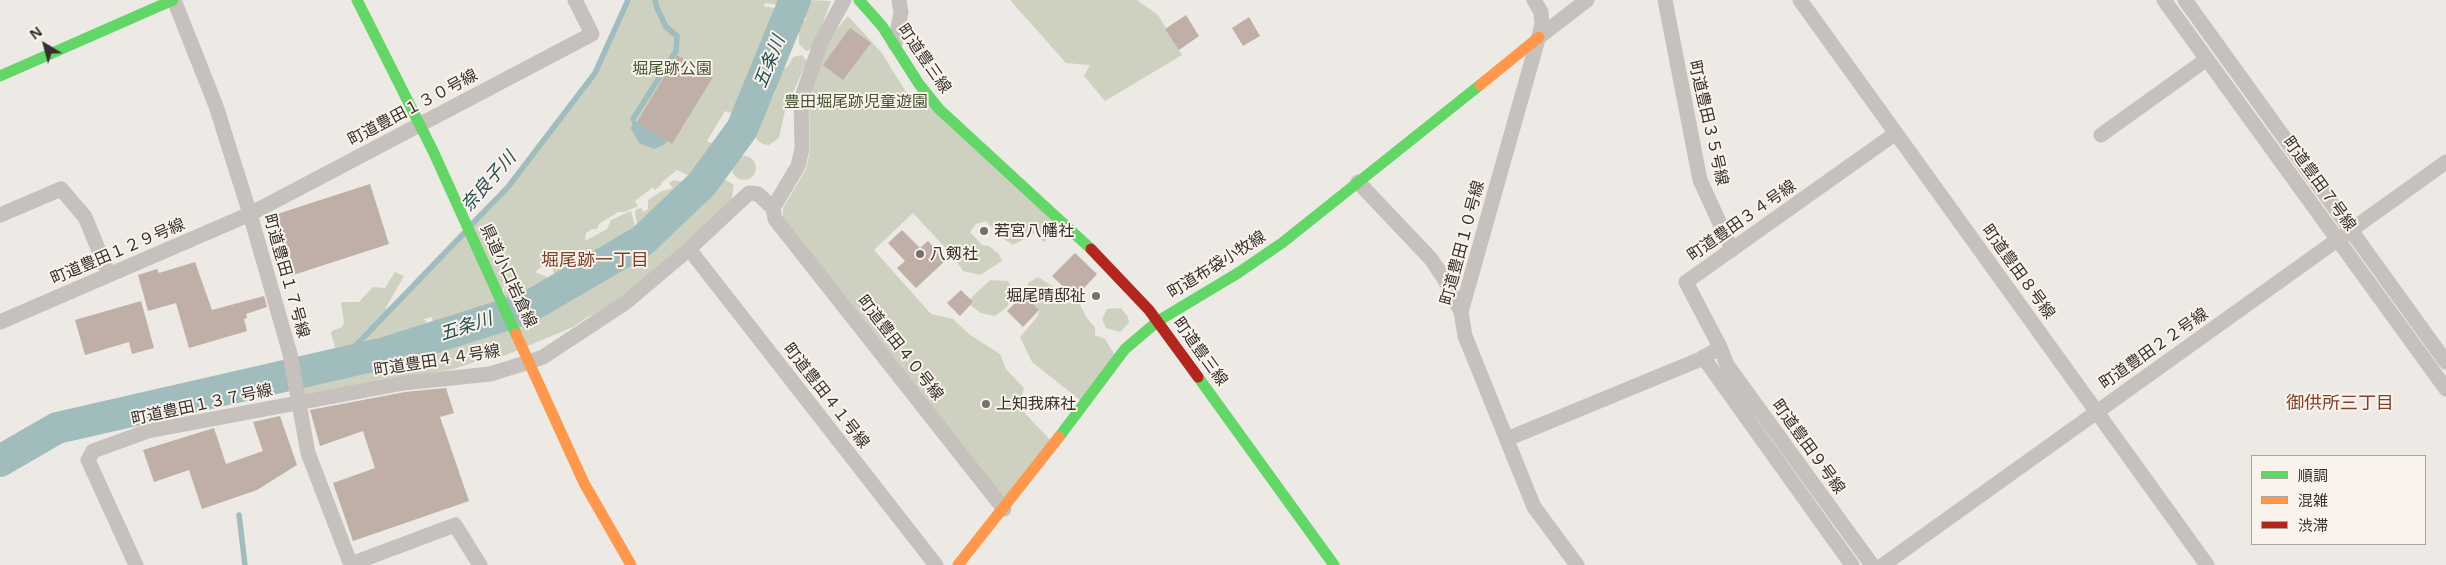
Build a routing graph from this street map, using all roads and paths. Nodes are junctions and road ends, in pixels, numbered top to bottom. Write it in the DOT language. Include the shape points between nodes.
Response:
graph roads {
  1 [pos="173,0"];
  2 [pos="357,0"];
  3 [pos="574,0"];
  4 [pos="844,0"];
  5 [pos="860,0"];
  6 [pos="900,0"];
  7 [pos="1534,0"];
  8 [pos="1587,0"];
  9 [pos="1664,0"];
  10 [pos="1800,0"];
  11 [pos="2164,0"];
  12 [pos="2184,0"];
  13 [pos="1539,37"];
  14 [pos="895,44"];
  15 [pos="2207,59"];
  16 [pos="0,76"];
  17 [pos="420,124"];
  18 [pos="1896,133"];
  19 [pos="2101,135"];
  20 [pos="2446,162"];
  21 [pos="1358,182"];
  22 [pos="773,208"];
  23 [pos="250,214"];
  24 [pos="0,215"];
  25 [pos="2350,230"];
  26 [pos="2338,239"];
  27 [pos="688,249"];
  28 [pos="1732,250"];
  29 [pos="109,275"];
  30 [pos="1461,312"];
  31 [pos="1158,321"];
  32 [pos="0,322"];
  33 [pos="1720,348"];
  34 [pos="1703,357"];
  35 [pos="528,358"];
  36 [pos="2446,362"];
  37 [pos="2446,389"];
  38 [pos="296,400"];
  39 [pos="2097,411"];
  40 [pos="1507,439"];
  41 [pos="1004,509"];
  42 [pos="965,562"];
  43 [pos="351,564"];
  44 [pos="136,565"];
  45 [pos="480,565"];
  46 [pos="631,565"];
  47 [pos="936,565"];
  48 [pos="1334,565"];
  49 [pos="1577,565"];
  50 [pos="1852,565"];
  51 [pos="1872,565"];
  52 [pos="1883,565"];
  53 [pos="2206,565"];
  1 -- 16 [label="street"];
  1 -- 23 [label="street, 町道豊田１７号線" via="216,106"];
  2 -- 17 [label="street, 県道小口岩倉線"];
  3 -- 17 [label="street, 町道豊田１３０号線" via="592,34"];
  4 -- 22 [label="street" via="820,42 801,100 802,149 798,166"];
  5 -- 14 [label="street, 町道豊三線"];
  6 -- 14 [label="street" via="902,12"];
  7 -- 13 [label="street, 町道豊田１０号線" via="1543,19"];
  8 -- 13 [label="street"];
  9 -- 28 [label="street, 町道豊田３５号線" via="1700,180"];
  10 -- 18 [label="street, 町道豊田８号線"];
  11 -- 15 [label="street, 町道豊田７号線"];
  12 -- 25 [label="street"];
  13 -- 21 [label="street, 町道布袋小牧線"];
  13 -- 30 [label="street, 町道豊田１０号線"];
  14 -- 31 [label="street, 町道豊三線" via="919,84 939,108 1109,266"];
  15 -- 19 [label="street"];
  15 -- 26 [label="street, 町道豊田７号線"];
  17 -- 23 [label="street, 町道豊田１３０号線"];
  17 -- 35 [label="street, 県道小口岩倉線"];
  18 -- 28 [label="street, 町道豊田３４号線"];
  18 -- 39 [label="street, 町道豊田８号線"];
  20 -- 25 [label="street, 町道豊田２２号線"];
  21 -- 30 [label="street" via="1430,258"];
  21 -- 31 [label="street, 町道布袋小牧線" via="1282,243"];
  22 -- 27 [label="street, 町道豊田４４号線" via="758,194 748,193"];
  22 -- 41 [label="street, 町道豊田４０号線" via="775,219"];
  23 -- 29 [label="street, 町道豊田１２９号線"];
  23 -- 38 [label="street, 町道豊田１７号線" via="290,354"];
  24 -- 29 [label="street" via="60,189 85,217"];
  25 -- 26 [label="street, 町道豊田２２号線"];
  25 -- 36 [label="street"];
  26 -- 37 [label="street, 町道豊田７号線"];
  26 -- 39 [label="street, 町道豊田２２号線"];
  27 -- 35 [label="street, 町道豊田４４号線" via="610,313 549,353"];
  27 -- 47 [label="street, 町道豊田４１号線"];
  28 -- 33 [label="street, 町道豊田３４号線" via="1686,282"];
  29 -- 32 [label="street, 町道豊田１２９号線"];
  30 -- 40 [label="street, 町道豊田１０号線" via="1465,336"];
  31 -- 41 [label="street, 町道布袋小牧線" via="1125,349"];
  31 -- 48 [label="street, 町道豊三線"];
  33 -- 34 [label="street"];
  33 -- 51 [label="street, 町道豊田９号線" via="1727,365"];
  34 -- 40 [label="street"];
  34 -- 50 [label="street"];
  35 -- 38 [label="street, 町道豊田４４号線" via="490,374 404,383"];
  35 -- 46 [label="street, 県道小口岩倉線" via="584,483"];
  38 -- 43 [label="street, 町道豊田１７号線" via="308,453"];
  38 -- 44 [label="street, 町道豊田１３７号線" via="148,431 91,453 88,460"];
  39 -- 52 [label="street, 町道豊田２２号線"];
  39 -- 53 [label="street, 町道豊田８号線"];
  40 -- 49 [label="street, 町道豊田１０号線" via="1534,507"];
  41 -- 42 [label="street, 町道布袋小牧線"];
  43 -- 45 [label="street" via="455,525"];
}
